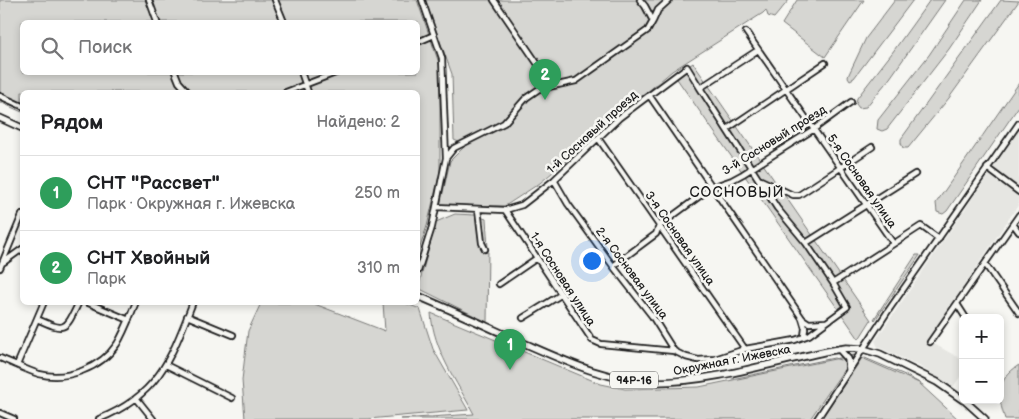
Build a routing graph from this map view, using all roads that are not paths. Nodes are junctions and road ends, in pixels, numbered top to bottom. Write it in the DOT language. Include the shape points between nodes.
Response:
graph roads {
  1 [pos="149,0"];
  2 [pos="275,0"];
  3 [pos="422,0"];
  4 [pos="494,0"];
  5 [pos="640,0"];
  6 [pos="669,0"];
  7 [pos="157,20"];
  8 [pos="283,20"];
  9 [pos="653,21"];
  10 [pos="746,32"];
  11 [pos="434,36"];
  12 [pos="420,41"];
  13 [pos="758,50"];
  14 [pos="825,63"];
  15 [pos="176,75"];
  16 [pos="302,75"];
  17 [pos="331,75"];
  18 [pos="306,85"];
  19 [pos="552,85"];
  20 [pos="700,88"];
  21 [pos="786,89"];
  22 [pos="186,90"];
  23 [pos="292,90"];
  24 [pos="307,90"];
  25 [pos="649,95"];
  26 [pos="0,96"];
  27 [pos="852,102"];
  28 [pos="20,105"];
  29 [pos="0,118"];
  30 [pos="1019,123"];
  31 [pos="20,127"];
  32 [pos="726,128"];
  33 [pos="814,129"];
  34 [pos="598,138"];
  35 [pos="872,147"];
  36 [pos="446,158"];
  37 [pos="840,167"];
  38 [pos="752,168"];
  39 [pos="987,168"];
  40 [pos="915,174"];
  41 [pos="759,179"];
  42 [pos="554,180"];
  43 [pos="712,187"];
  44 [pos="1019,192"];
  45 [pos="867,205"];
  46 [pos="436,207"];
  47 [pos="478,209"];
  48 [pos="505,210"];
  49 [pos="1019,215"];
  50 [pos="20,221"];
  51 [pos="1013,224"];
  52 [pos="659,226"];
  53 [pos="1019,232"];
  54 [pos="939,239"];
  55 [pos="893,243"];
  56 [pos="806,244"];
  57 [pos="485,249"];
  58 [pos="20,251"];
  59 [pos="537,258"];
  60 [pos="2,262"];
  61 [pos="985,264"];
  62 [pos="420,265"];
  63 [pos="613,266"];
  64 [pos="0,268"];
  65 [pos="833,283"];
  66 [pos="499,284"];
  67 [pos="562,294"];
  68 [pos="420,297"];
  69 [pos="957,304"];
  70 [pos="43,305"];
  71 [pos="78,305"];
  72 [pos="93,305"];
  73 [pos="135,305"];
  74 [pos="192,305"];
  75 [pos="1019,313"];
  76 [pos="963,314"];
  77 [pos="187,316"];
  78 [pos="523,318"];
  79 [pos="802,318"];
  80 [pos="37,319"];
  81 [pos="129,320"];
  82 [pos="827,322"];
  83 [pos="233,335"];
  84 [pos="804,336"];
  85 [pos="930,342"];
  86 [pos="839,349"];
  87 [pos="863,349"];
  88 [pos="745,350"];
  89 [pos="674,351"];
  90 [pos="0,358"];
  91 [pos="17,365"];
  92 [pos="166,365"];
  93 [pos="850,369"];
  94 [pos="959,397"];
  95 [pos="136,398"];
  96 [pos="232,398"];
  97 [pos="968,404"];
  98 [pos="0,413"];
  99 [pos="12,419"];
  100 [pos="99,419"];
  101 [pos="154,419"];
  102 [pos="817,419"];
  103 [pos="985,419"];
  1 -- 7 [label="street"];
  2 -- 8 [label="street"];
  3 -- 11 [label="street"];
  4 -- 19 [label="street"];
  5 -- 9 [label="street"];
  6 -- 9 [label="street" via="658,10"];
  9 -- 19 [label="street" via="648,30 576,81"];
  10 -- 13 [label="street, 5-я Сосновая улица"];
  11 -- 12 [label="street"];
  11 -- 36 [label="street" via="442,58"];
  13 -- 20 [label="street"];
  13 -- 21 [label="street, 5-я Сосновая улица"];
  14 -- 21 [label="street"];
  15 -- 22 [label="street"];
  16 -- 18 [label="street"];
  17 -- 18 [label="street"];
  18 -- 23 [label="street"];
  18 -- 24 [label="street"];
  19 -- 36 [label="street" via="539,88 504,123 454,148"];
  20 -- 25 [label="street, 1-й Сосновый проезд" via="687,67"];
  20 -- 32 [label="street"];
  21 -- 32 [label="street"];
  21 -- 33 [label="street, 5-я Сосновая улица"];
  25 -- 34 [label="street, 1-й Сосновый проезд"];
  25 -- 43 [label="street"];
  26 -- 28 [label="street"];
  27 -- 33 [label="street, 3-й Сосновый проезд"];
  29 -- 31 [label="main road"];
  30 -- 39 [label="street"];
  32 -- 38 [label="street"];
  33 -- 37 [label="street, 5-я Сосновая улица"];
  33 -- 38 [label="street, 3-й Сосновый проезд"];
  34 -- 42 [label="street, 1-й Сосновый проезд"];
  34 -- 52 [label="street, 3-я Сосновая улица"];
  35 -- 37 [label="street"];
  36 -- 46 [label="street"];
  37 -- 41 [label="street" via="793,196"];
  37 -- 45 [label="street, 5-я Сосновая улица"];
  38 -- 41 [label="street"];
  38 -- 43 [label="street, 3-й Сосновый проезд"];
  39 -- 44 [label="street"];
  39 -- 54 [label="street"];
  40 -- 45 [label="street"];
  41 -- 56 [label="street"];
  42 -- 48 [label="street, 1-й Сосновый проезд" via="522,204"];
  42 -- 63 [label="street, 2-я Сосновая улица"];
  43 -- 52 [label="street, 3-й Сосновый проезд"];
  43 -- 79 [label="street"];
  45 -- 55 [label="street, 5-я Сосновая улица"];
  45 -- 56 [label="street"];
  46 -- 47 [label="street"];
  46 -- 62 [label="street"];
  47 -- 48 [label="street"];
  47 -- 57 [label="street"];
  48 -- 59 [label="street, 1-я Сосновая улица"];
  49 -- 51 [label="street"];
  50 -- 60 [label="street"];
  51 -- 53 [label="street"];
  51 -- 61 [label="street"];
  52 -- 63 [label="street, 3-й Сосновый проезд" via="656,234"];
  52 -- 88 [label="street, 3-я Сосновая улица"];
  54 -- 55 [label="street" via="920,226"];
  54 -- 87 [label="street"];
  55 -- 65 [label="street"];
  56 -- 65 [label="street"];
  58 -- 60 [label="street"];
  59 -- 66 [label="street"];
  59 -- 67 [label="street, 1-я Сосновая улица"];
  60 -- 64 [label="street"];
  61 -- 69 [label="street"];
  61 -- 75 [label="street"];
  63 -- 89 [label="street, 2-я Сосновая улица" via="652,316"];
  65 -- 82 [label="street" via="847,307"];
  67 -- 78 [label="street"];
  67 -- 89 [label="street, 1-я Сосновая улица" via="596,343"];
  68 -- 86 [label="main road, Окружная г. Ижевска / 94Р-16" via="572,364 635,380 680,381"];
  69 -- 76 [label="street"];
  69 -- 85 [label="street"];
  70 -- 80 [label="street"];
  71 -- 80 [label="street" via="66,326 58,328"];
  72 -- 81 [label="street"];
  73 -- 81 [label="street"];
  74 -- 77 [label="street"];
  77 -- 83 [label="street"];
  77 -- 92 [label="street"];
  79 -- 82 [label="street" via="809,323"];
  79 -- 84 [label="street"];
  80 -- 91 [label="street"];
  81 -- 91 [label="street" via="111,352 87,369 53,375"];
  82 -- 84 [label="street"];
  84 -- 88 [label="street"];
  86 -- 87 [label="main road, Окружная г. Ижевска / 94Р-16"];
  86 -- 93 [label="main road" via="848,359"];
  87 -- 93 [label="street"];
  87 -- 94 [label="main road, Окружная г. Ижевска / 94Р-16" via="937,382"];
  88 -- 89 [label="street" via="707,360 692,359"];
  90 -- 91 [label="street"];
  92 -- 95 [label="street"];
  92 -- 96 [label="street"];
  93 -- 102 [label="street"];
  95 -- 100 [label="street" via="117,412"];
  95 -- 101 [label="street"];
  97 -- 103 [label="main road, Окружная г. Ижевска / 94Р-16"];
  98 -- 99 [label="street"];
}
